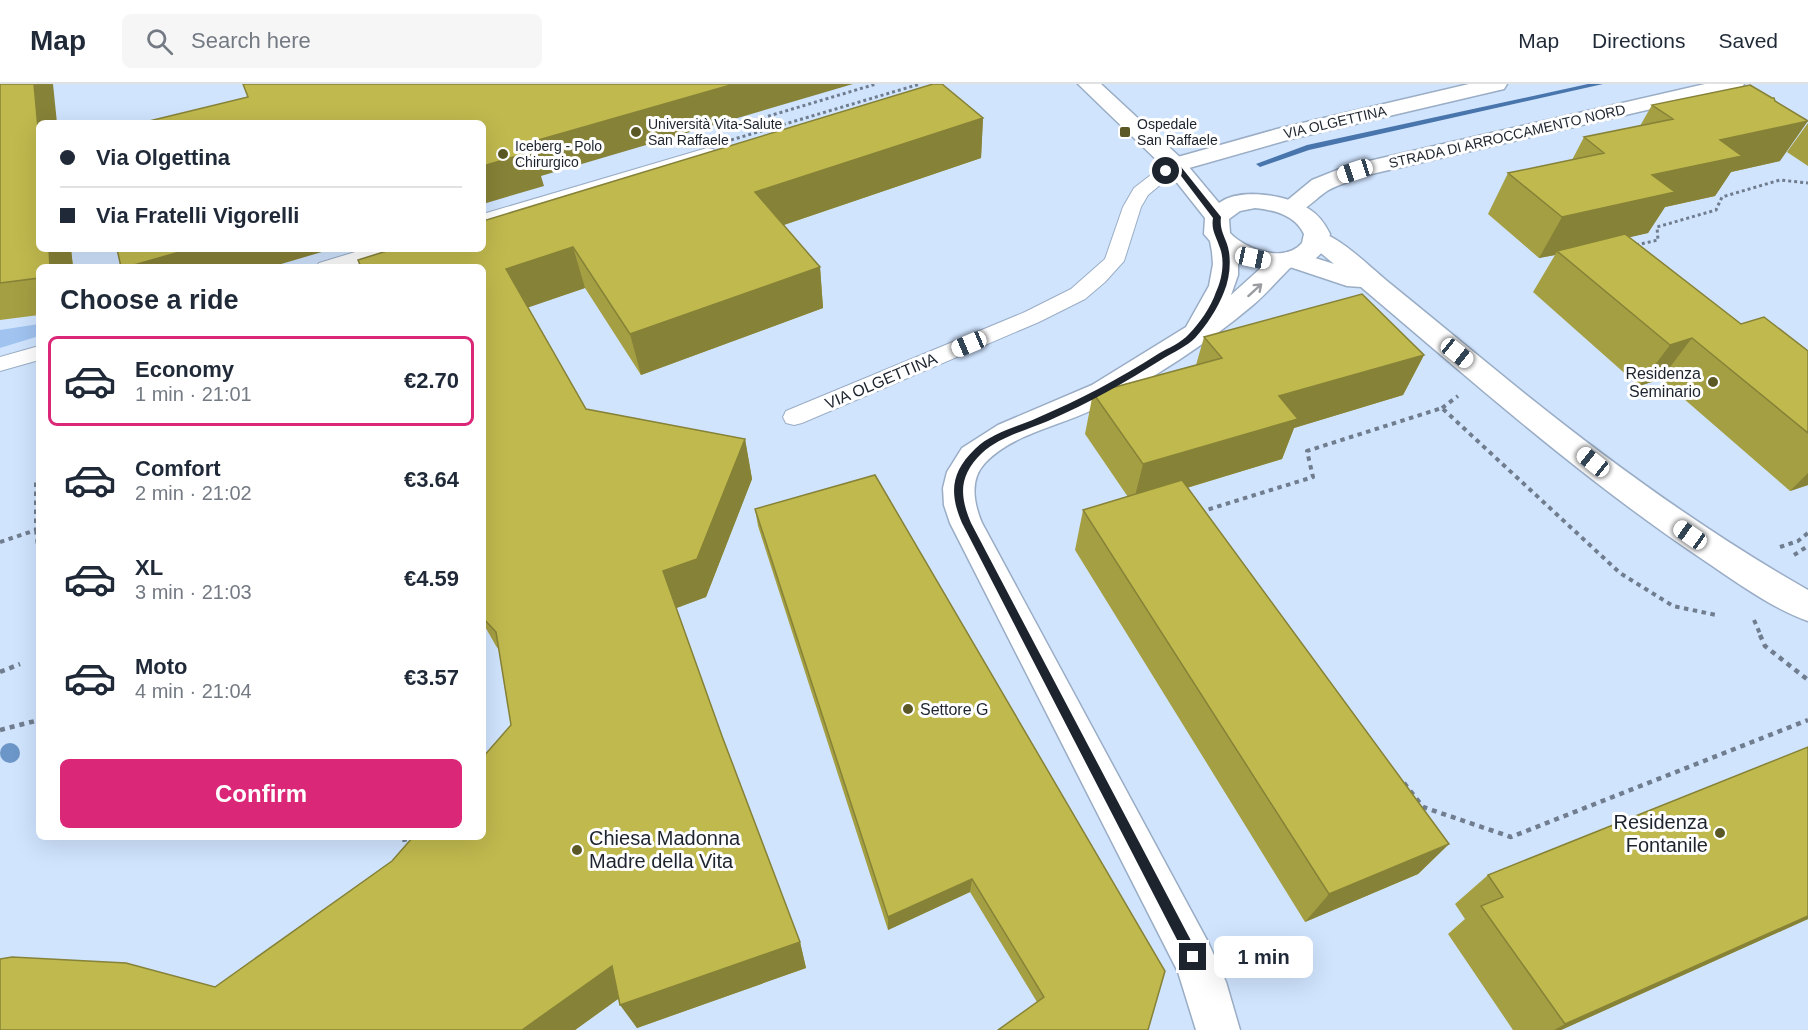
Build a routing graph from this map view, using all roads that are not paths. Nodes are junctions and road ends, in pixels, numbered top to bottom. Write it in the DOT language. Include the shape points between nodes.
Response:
graph roads {
  1 [pos="1089,84"];
  2 [pos="1496,84"];
  3 [pos="1733,84"];
  4 [pos="728,147"];
  5 [pos="1176,165"];
  6 [pos="1264,202"];
  7 [pos="1290,208"];
  8 [pos="486,219"];
  9 [pos="1220,229"];
  10 [pos="1317,239"];
  11 [pos="376,252"];
  12 [pos="1288,260"];
  13 [pos="336,264"];
  14 [pos="1390,297"];
  15 [pos="1191,337"];
  16 [pos="36,353"];
  17 [pos="0,364"];
  18 [pos="794,417"];
  19 [pos="1808,607"];
  20 [pos="1218,1030"];
  1 -- 5 [label="street"];
  2 -- 5 [label="street, VIA OLGETTINA" via="1252,142"];
  3 -- 7 [label="street, STRADA DI ARROCCAMENTO NORD" via="1355,171 1320,185"];
  4 -- 8 [label="lane"];
  5 -- 6 [label="street"];
  5 -- 9 [label="street"];
  5 -- 18 [label="lane, VIA OLGETTINA" via="1141,192 1114,261 1078,294"];
  6 -- 7 [label="street"];
  6 -- 9 [label="street" via="1239,203 1226,209"];
  7 -- 10 [label="street" via="1308,220"];
  9 -- 12 [label="street" via="1244,255"];
  9 -- 15 [label="street" via="1226,261 1223,286"];
  10 -- 12 [label="street" via="1305,254"];
  10 -- 14 [label="street"];
  11 -- 13 [label="lane"];
  12 -- 14 [label="street" via="1360,282"];
  15 -- 12 [label="street, one-way" via="1221,318"];
  14 -- 19 [label="street" via="1662,515 1762,582"];
  15 -- 20 [label="street" via="1094,396 980,449 959,480 958,505 1193,957"];
  16 -- 17 [label="lane"];
}
